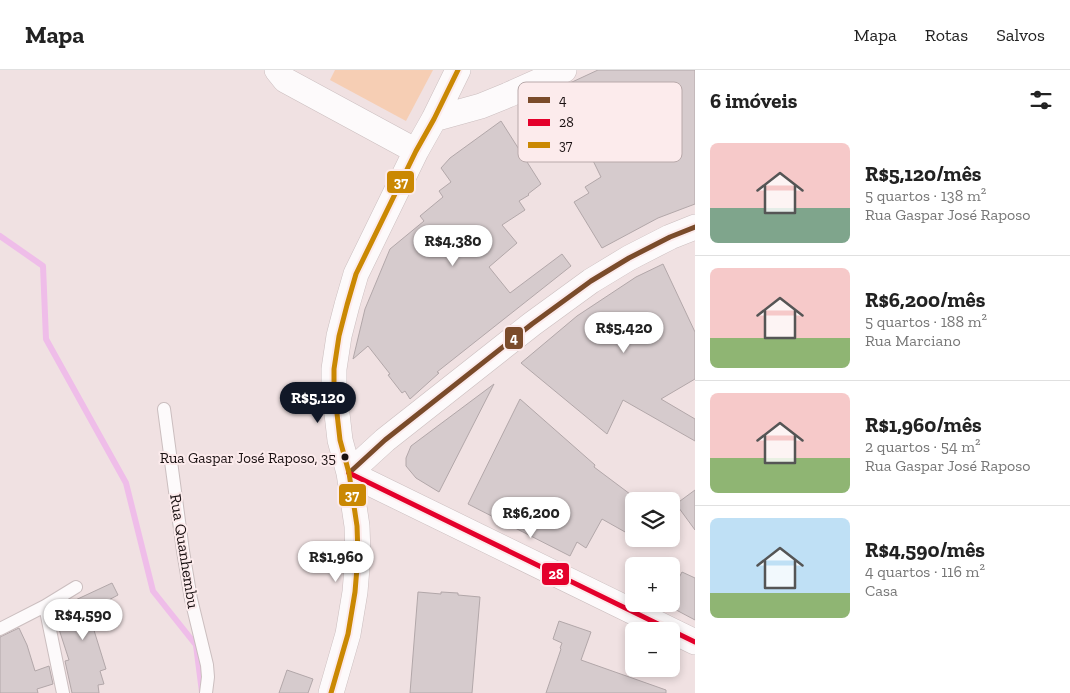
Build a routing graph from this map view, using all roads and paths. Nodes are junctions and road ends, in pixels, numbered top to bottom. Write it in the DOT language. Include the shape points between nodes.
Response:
graph roads {
  1 [pos="277,70"];
  2 [pos="458,70"];
  3 [pos="564,70"];
  4 [pos="537,82"];
  5 [pos="518,91"];
  6 [pos="434,120"];
  7 [pos="416,151"];
  8 [pos="695,227"];
  9 [pos="164,409"];
  10 [pos="349,472"];
  11 [pos="76,587"];
  12 [pos="45,606"];
  13 [pos="0,629"];
  14 [pos="695,642"];
  15 [pos="63,693"];
  16 [pos="206,693"];
  17 [pos="331,693"];
  1 -- 7 [label="street" via="284,80"];
  2 -- 6 [label="street"];
  3 -- 4 [label="street"];
  5 -- 6 [label="street"];
  6 -- 7 [label="street"];
  7 -- 10 [label="street" via="356,274 339,336 334,387 340,440"];
  8 -- 10 [label="street" via="637,254 591,281 385,440"];
  9 -- 16 [label="lane, Rua Quanhembu" via="191,599 206,656"];
  10 -- 14 [label="street"];
  10 -- 17 [label="street" via="357,526 355,592 348,634"];
  11 -- 12 [label="lane"];
  12 -- 13 [label="lane"];
  12 -- 15 [label="lane"];
}
